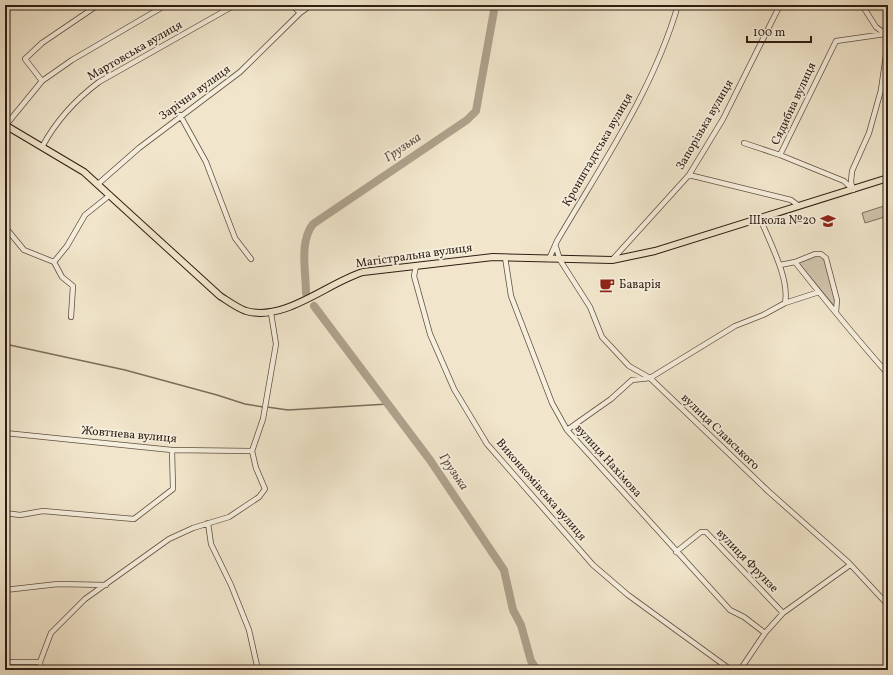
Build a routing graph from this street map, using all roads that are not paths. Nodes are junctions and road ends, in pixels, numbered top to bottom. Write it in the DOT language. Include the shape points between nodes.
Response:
graph roads {
  1 [pos="98,5"];
  2 [pos="166,5"];
  3 [pos="235,5"];
  4 [pos="292,5"];
  5 [pos="311,5"];
  6 [pos="678,5"];
  7 [pos="780,5"];
  8 [pos="865,6"];
  9 [pos="300,13"];
  10 [pos="886,35"];
  11 [pos="888,41"];
  12 [pos="42,81"];
  13 [pos="180,116"];
  14 [pos="5,125"];
  15 [pos="744,143"];
  16 [pos="42,146"];
  17 [pos="780,155"];
  18 [pos="690,175"];
  19 [pos="888,178"];
  20 [pos="98,184"];
  21 [pos="853,190"];
  22 [pos="110,195"];
  23 [pos="799,206"];
  24 [pos="760,218"];
  25 [pos="5,227"];
  26 [pos="556,247"];
  27 [pos="505,257"];
  28 [pos="252,259"];
  29 [pos="549,259"];
  30 [pos="560,260"];
  31 [pos="612,260"];
  32 [pos="54,262"];
  33 [pos="795,262"];
  34 [pos="780,265"];
  35 [pos="416,266"];
  36 [pos="819,292"];
  37 [pos="785,303"];
  38 [pos="836,312"];
  39 [pos="271,313"];
  40 [pos="72,317"];
  41 [pos="888,374"];
  42 [pos="650,378"];
  43 [pos="566,430"];
  44 [pos="5,433"];
  45 [pos="172,450"];
  46 [pos="252,451"];
  47 [pos="5,513"];
  48 [pos="208,523"];
  49 [pos="676,552"];
  50 [pos="850,565"];
  51 [pos="106,585"];
  52 [pos="5,590"];
  53 [pos="888,605"];
  54 [pos="783,613"];
  55 [pos="765,633"];
  56 [pos="5,662"];
  57 [pos="40,662"];
  58 [pos="41,670"];
  59 [pos="258,670"];
  60 [pos="731,670"];
  61 [pos="740,670"];
  1 -- 12 [label="street" via="42,43 25,59"];
  2 -- 12 [label="street" via="72,60"];
  3 -- 16 [label="street, Мартовська вулиця" via="99,82 81,96 51,129"];
  4 -- 9 [label="street"];
  5 -- 9 [label="street, Зарічна вулиця"];
  6 -- 26 [label="street, Кронштадтська вулиця" via="654,69 628,123 557,241"];
  7 -- 18 [label="street, Запорізька вулиця" via="722,119"];
  8 -- 10 [label="street" via="872,22"];
  9 -- 13 [label="street, Зарічна вулиця" via="240,72"];
  10 -- 17 [label="street, Сядибна вулиця" via="836,41"];
  11 -- 21 [label="street" via="881,90 869,133 852,171"];
  12 -- 14 [label="street"];
  13 -- 20 [label="street, Зарічна вулиця"];
  13 -- 28 [label="street" via="206,162 235,238"];
  14 -- 16 [label="main road, Магістральна вулиця"];
  15 -- 17 [label="street"];
  16 -- 20 [label="main road, Магістральна вулиця" via="84,172"];
  17 -- 21 [label="street" via="844,181"];
  18 -- 23 [label="street" via="791,200"];
  18 -- 31 [label="street, Запорізька вулиця"];
  19 -- 21 [label="main road, Магістральна вулиця"];
  20 -- 22 [label="main road, Магістральна вулиця"];
  21 -- 23 [label="main road, Магістральна вулиця"];
  22 -- 32 [label="street" via="85,215 67,246"];
  22 -- 39 [label="main road, Магістральна вулиця" via="220,296 246,311"];
  23 -- 24 [label="main road, Магістральна вулиця"];
  24 -- 31 [label="main road, Магістральна вулиця" via="655,251"];
  24 -- 34 [label="street"];
  25 -- 32 [label="street" via="24,250"];
  26 -- 29 [label="street, Кронштадтська вулиця"];
  26 -- 30 [label="street, вулиця Славського"];
  27 -- 29 [label="main road, Магістральна вулиця"];
  27 -- 35 [label="main road, Магістральна вулиця" via="482,257"];
  27 -- 43 [label="street, вулиця Нахімова" via="511,296 552,404"];
  29 -- 30 [label="main road, Магістральна вулиця"];
  30 -- 31 [label="main road, Магістральна вулиця"];
  30 -- 42 [label="street, вулиця Славського" via="590,306 602,337 629,366"];
  32 -- 40 [label="street" via="62,276 73,286"];
  33 -- 34 [label="street"];
  33 -- 36 [label="street"];
  33 -- 38 [label="street" via="815,254 821,254 826,258 837,300"];
  34 -- 37 [label="street" via="786,295"];
  35 -- 39 [label="main road, Магістральна вулиця" via="363,272 346,277 297,304"];
  35 -- 60 [label="street, Виконкомівська вулиця" via="414,276 430,334 454,389 487,444 593,565"];
  36 -- 37 [label="street"];
  36 -- 38 [label="street"];
  37 -- 42 [label="street" via="735,326"];
  38 -- 41 [label="street"];
  39 -- 46 [label="street" via="276,344 263,419"];
  42 -- 43 [label="street" via="632,380 612,399"];
  42 -- 50 [label="street, вулиця Славського"];
  43 -- 49 [label="street, вулиця Нахімова"];
  44 -- 45 [label="street, Жовтнева вулиця"];
  45 -- 46 [label="street, Жовтнева вулиця"];
  45 -- 47 [label="street" via="173,489 134,518 43,511 20,515"];
  46 -- 48 [label="street" via="265,489 259,497 229,517"];
  48 -- 51 [label="street" via="169,539"];
  48 -- 59 [label="street" via="211,544 249,630"];
  49 -- 54 [label="street, вулиця Фрунзе" via="701,532 706,532"];
  49 -- 55 [label="street, вулиця Нахімова" via="730,610"];
  50 -- 53 [label="street, вулиця Славського"];
  50 -- 54 [label="street"];
  51 -- 52 [label="street" via="58,584"];
  51 -- 57 [label="street" via="85,599 51,633"];
  54 -- 55 [label="street"];
  55 -- 61 [label="street"];
  56 -- 57 [label="street"];
  57 -- 58 [label="street"];
}
